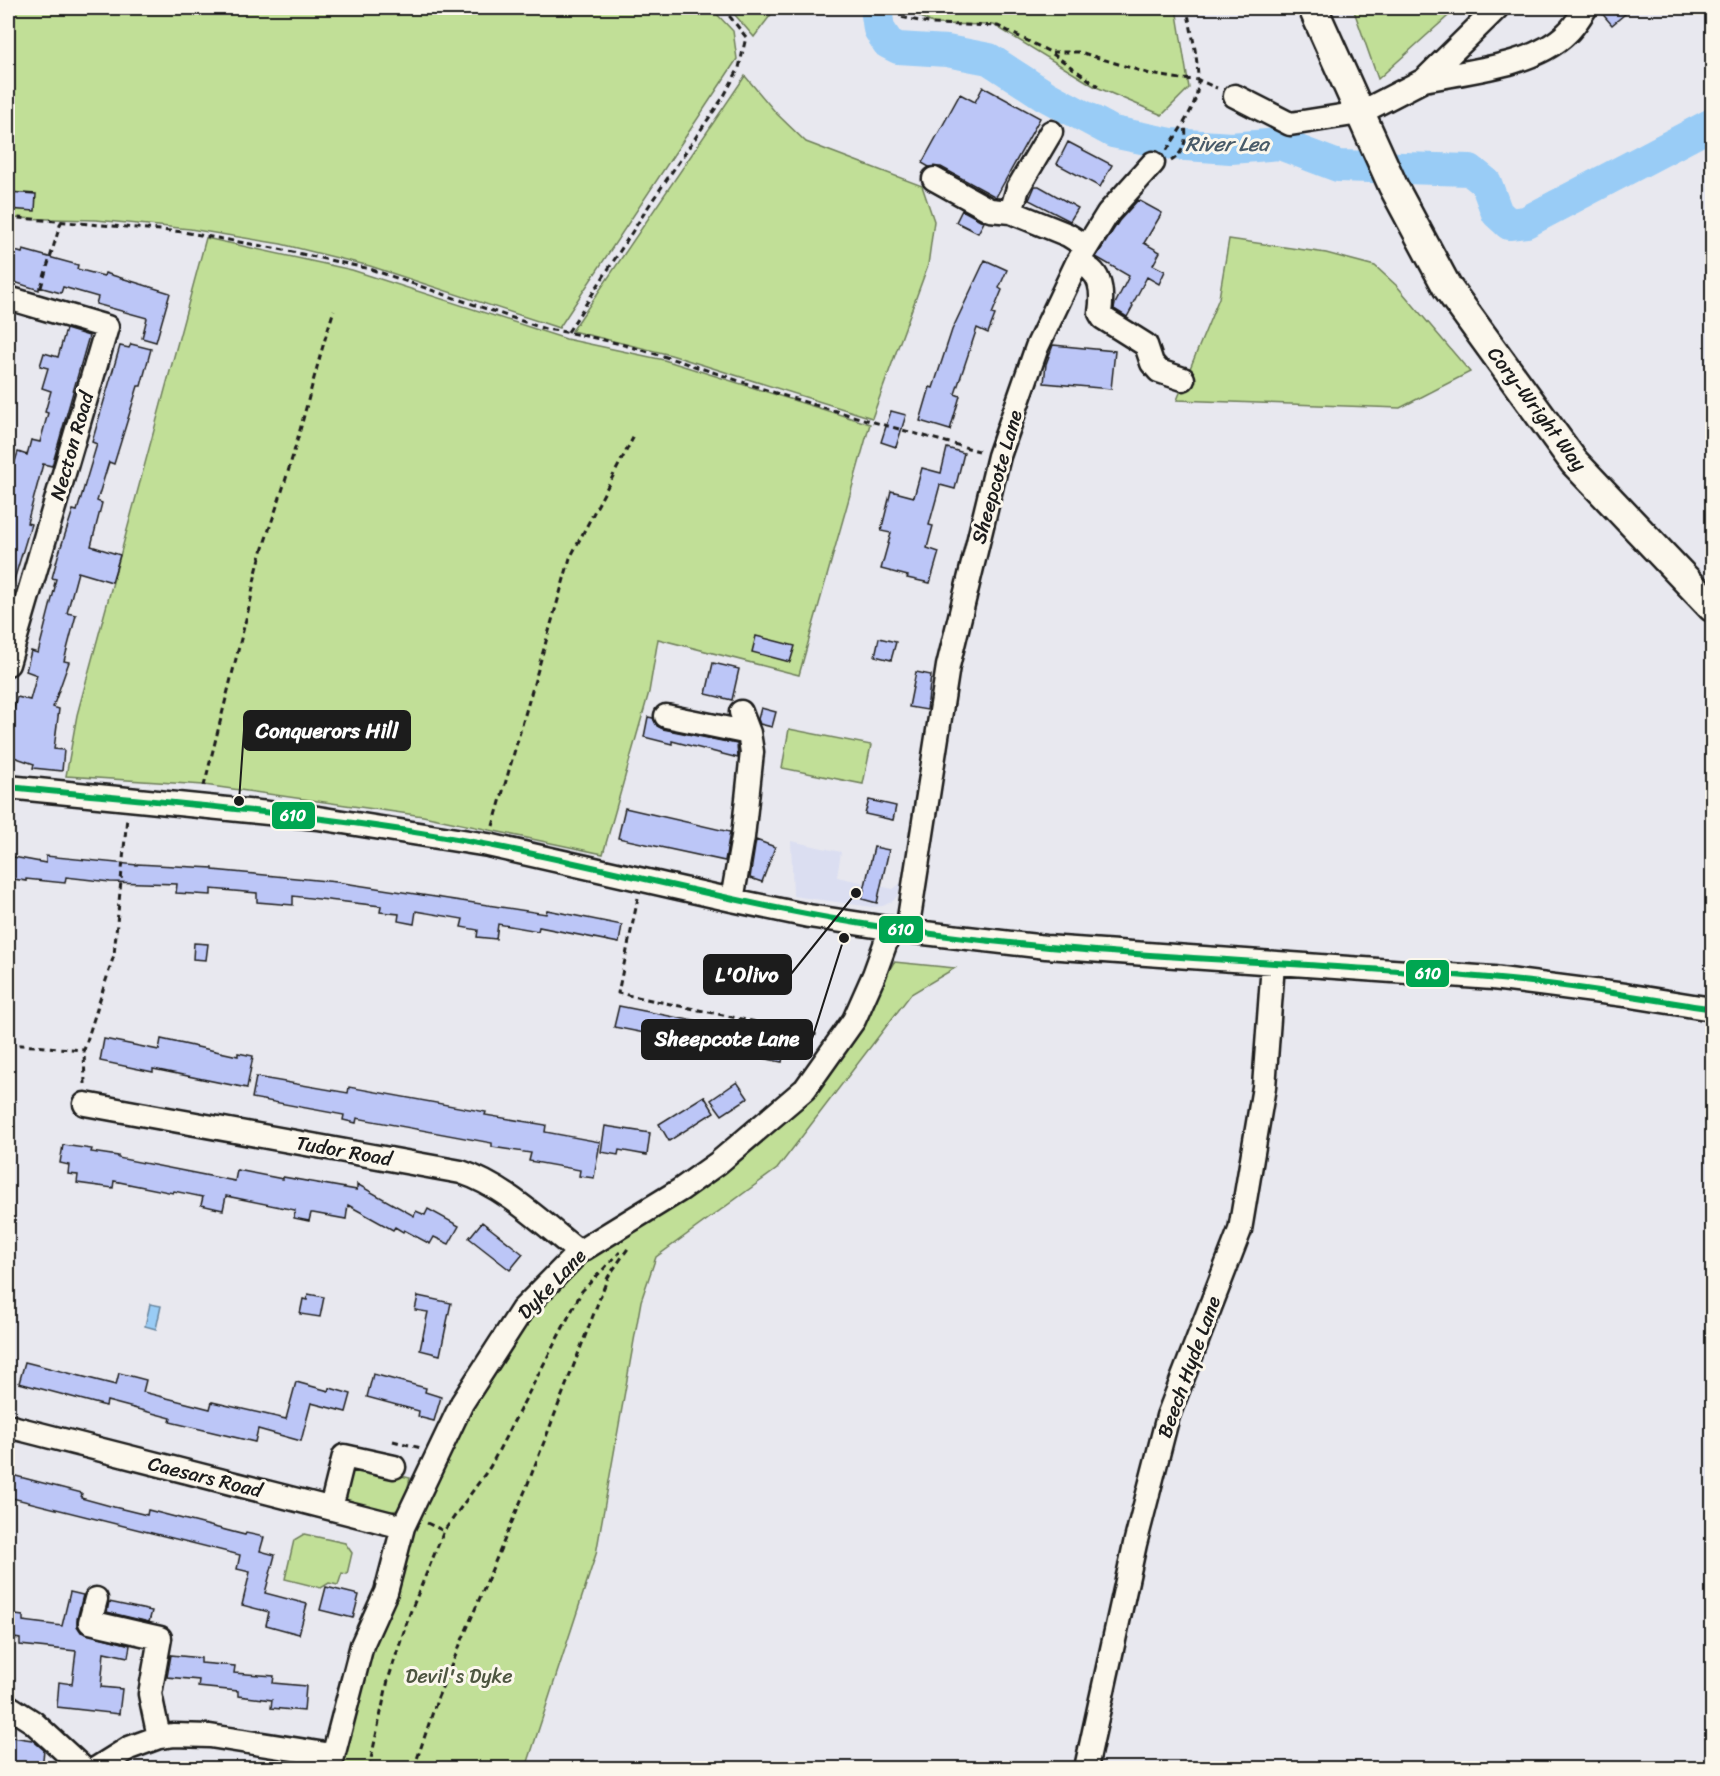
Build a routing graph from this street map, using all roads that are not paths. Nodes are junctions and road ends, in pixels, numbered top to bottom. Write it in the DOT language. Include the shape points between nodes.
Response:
graph roads {
  1 [pos="1313,8"];
  2 [pos="1497,8"];
  3 [pos="1586,8"];
  4 [pos="1424,80"];
  5 [pos="1235,96"];
  6 [pos="1360,113"];
  7 [pos="1050,132"];
  8 [pos="1164,158"];
  9 [pos="934,179"];
  10 [pos="1011,212"];
  11 [pos="1082,255"];
  12 [pos="8,297"];
  13 [pos="1183,379"];
  14 [pos="1713,607"];
  15 [pos="8,664"];
  16 [pos="666,716"];
  17 [pos="8,787"];
  18 [pos="732,900"];
  19 [pos="899,930"];
  20 [pos="1273,964"];
  21 [pos="1713,1009"];
  22 [pos="86,1104"];
  23 [pos="579,1252"];
  24 [pos="8,1426"];
  25 [pos="394,1467"];
  26 [pos="332,1508"];
  27 [pos="403,1527"];
  28 [pos="96,1599"];
  29 [pos="10,1712"];
  30 [pos="159,1737"];
  31 [pos="331,1762"];
  32 [pos="83,1768"];
  33 [pos="97,1768"];
  34 [pos="1086,1768"];
  1 -- 6 [label="main road"];
  2 -- 4 [label="street"];
  3 -- 4 [label="street" via="1568,33 1549,47 1515,61"];
  4 -- 6 [label="street"];
  5 -- 6 [label="street" via="1290,124"];
  6 -- 14 [label="main road, Cory-Wright Way" via="1393,186 1447,287 1574,462"];
  7 -- 10 [label="street" via="1018,188"];
  8 -- 11 [label="street, Sheepcote Lane" via="1108,213"];
  9 -- 10 [label="street" via="990,210"];
  10 -- 11 [label="street" via="1068,235"];
  11 -- 13 [label="street" via="1099,281 1103,318 1146,345 1159,371"];
  11 -- 19 [label="street, Sheepcote Lane" via="1037,347 999,456 948,666"];
  12 -- 15 [label="street, Necton Road" via="106,327"];
  16 -- 18 [label="street" via="745,722 752,752"];
  17 -- 18 [label="street" via="318,818 488,845"];
  18 -- 19 [label="street"];
  19 -- 20 [label="street" via="1046,947"];
  19 -- 23 [label="street, Dyke Lane" via="854,1020 805,1089 718,1163"];
  20 -- 21 [label="street" via="1493,978"];
  20 -- 34 [label="street, Beech Hyde Lane" via="1264,1087 1240,1230 1168,1416 1135,1544"];
  22 -- 23 [label="street, Tudor Road" via="481,1178"];
  23 -- 27 [label="street, Dyke Lane" via="522,1310 462,1403"];
  24 -- 26 [label="street, Caesars Road"];
  25 -- 26 [label="street" via="344,1456"];
  26 -- 27 [label="street, Caesars Road"];
  27 -- 31 [label="street, Dyke Lane" via="386,1592 362,1645"];
  28 -- 30 [label="street" via="90,1622 160,1638 150,1694"];
  29 -- 32 [label="street" via="56,1742"];
  30 -- 31 [label="street" via="191,1734"];
  30 -- 33 [label="street" via="129,1748"];
}
